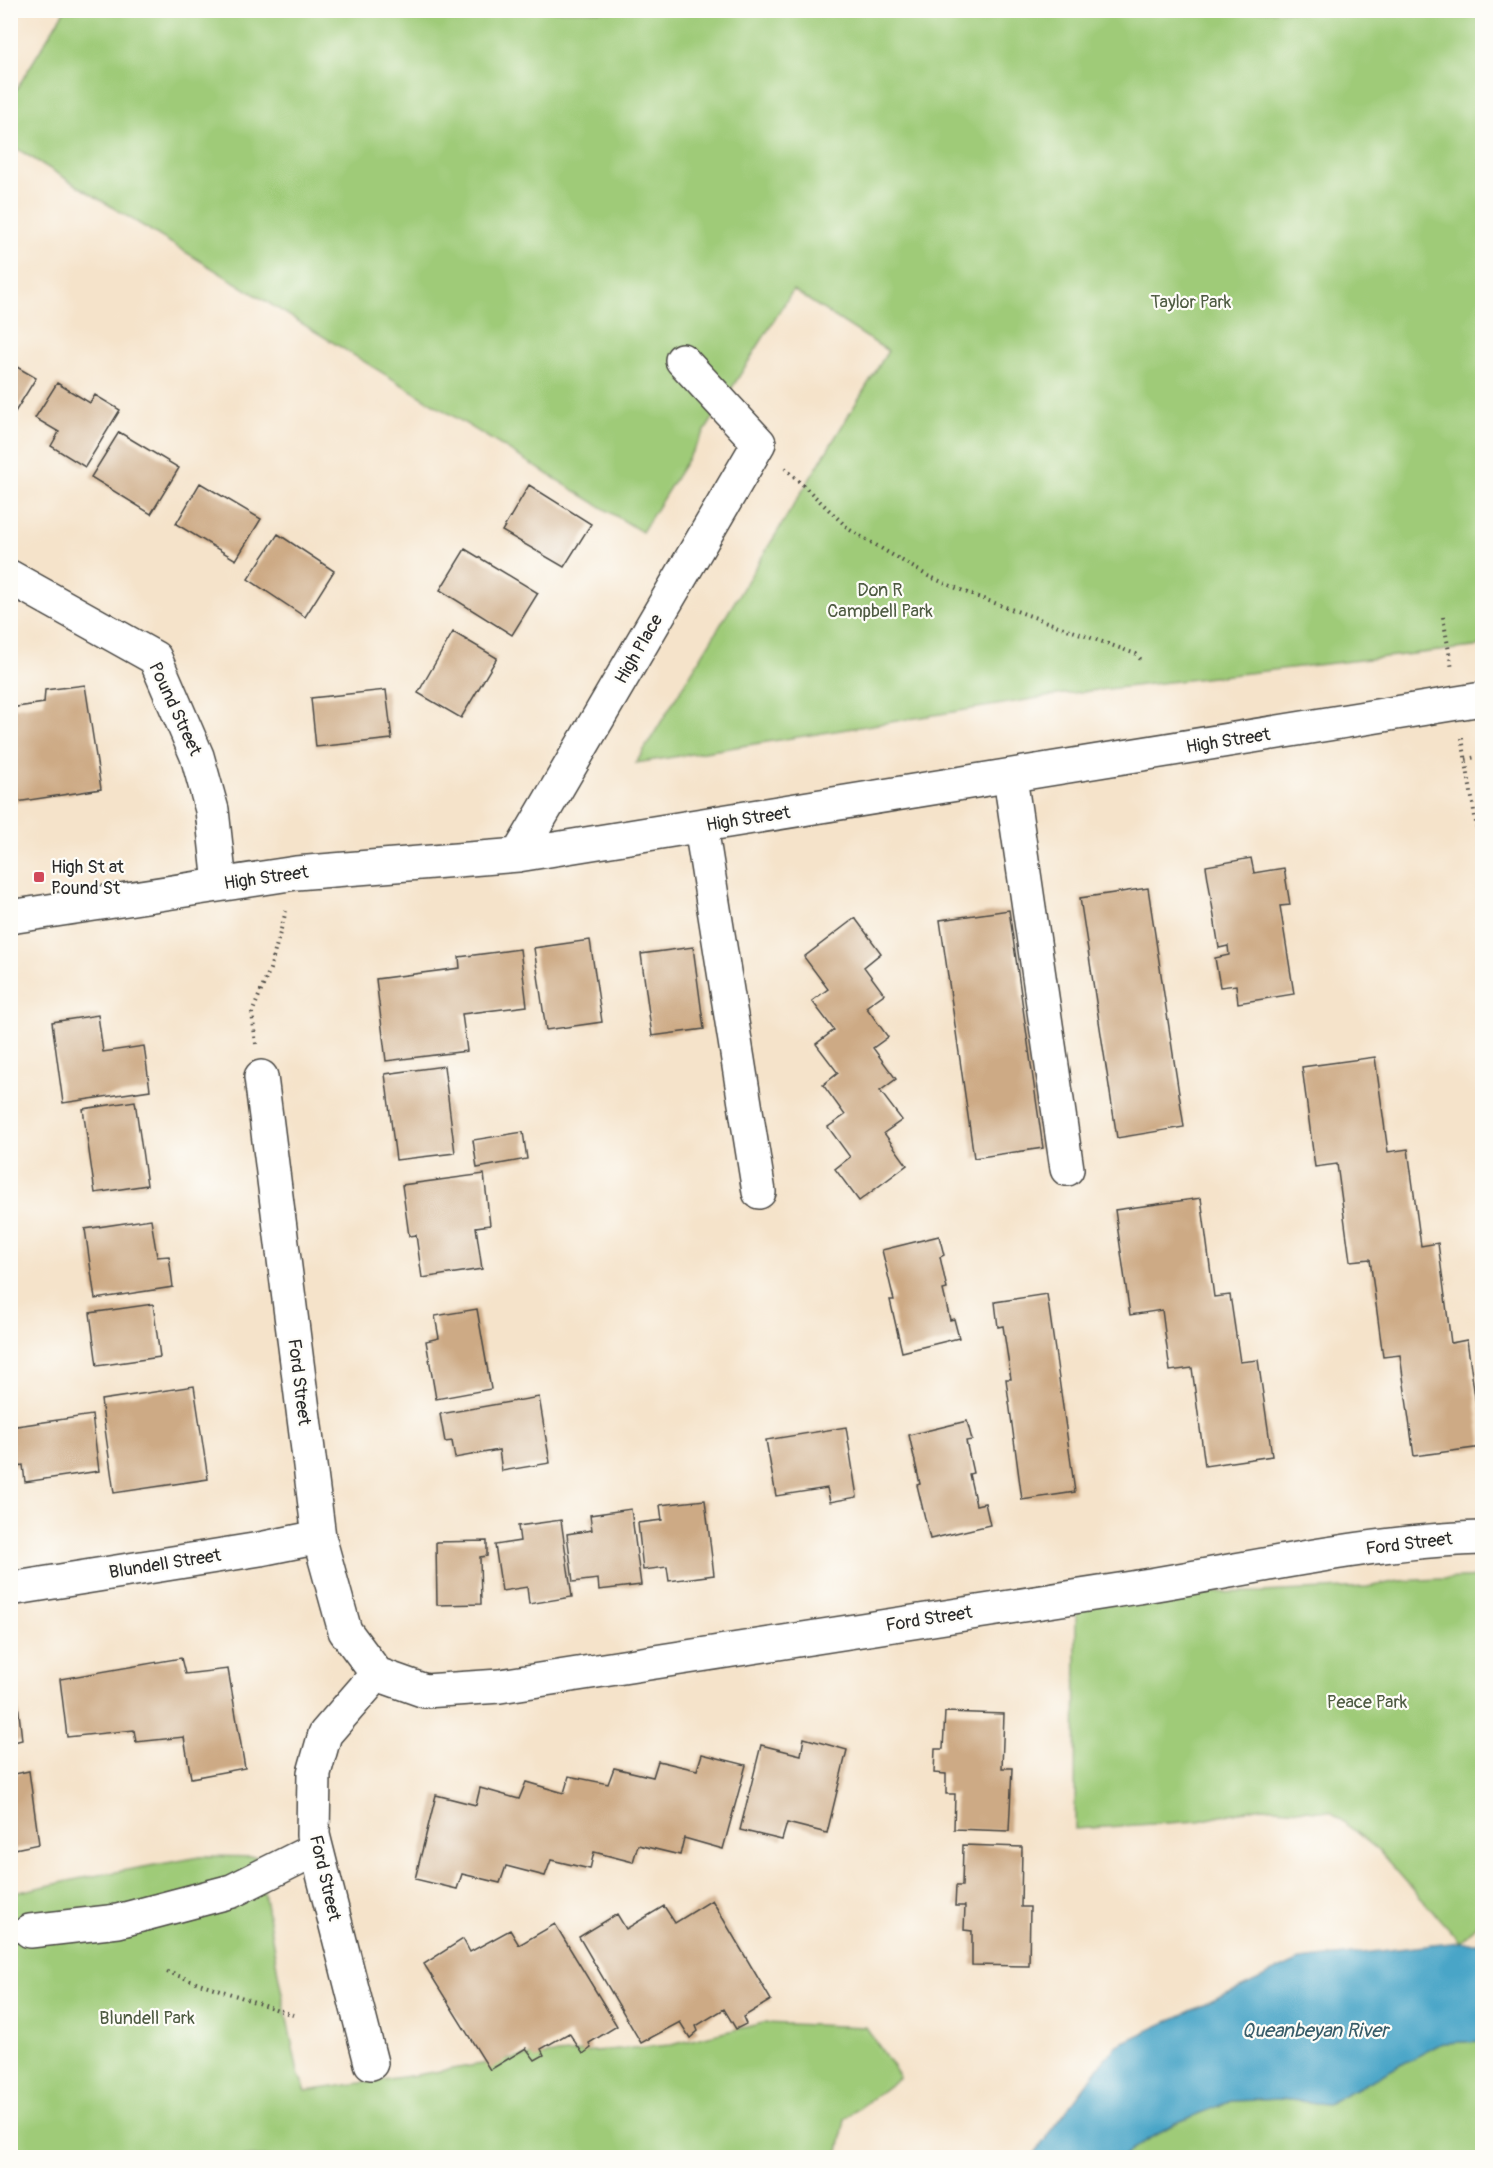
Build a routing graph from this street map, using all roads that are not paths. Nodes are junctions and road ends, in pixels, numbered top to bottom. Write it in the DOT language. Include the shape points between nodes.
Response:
graph roads {
  1 [pos="682,360"];
  2 [pos="10,577"];
  3 [pos="1482,699"];
  4 [pos="1010,777"];
  5 [pos="701,827"];
  6 [pos="518,855"];
  7 [pos="220,884"];
  8 [pos="10,917"];
  9 [pos="261,1077"];
  10 [pos="1067,1169"];
  11 [pos="759,1192"];
  12 [pos="319,1537"];
  13 [pos="1482,1538"];
  14 [pos="10,1589"];
  15 [pos="377,1674"];
  16 [pos="316,1849"];
  17 [pos="30,1931"];
  18 [pos="371,2063"];
  1 -- 6 [label="street, High Place" via="759,443"];
  2 -- 7 [label="street, Pound Street" via="155,658 197,756 212,810"];
  3 -- 4 [label="street, High Street"];
  4 -- 5 [label="street, High Street"];
  4 -- 10 [label="street"];
  5 -- 6 [label="street, High Street"];
  5 -- 11 [label="street"];
  6 -- 7 [label="street, High Street" via="296,873"];
  7 -- 8 [label="street, High Street"];
  9 -- 12 [label="street, Ford Street"];
  12 -- 14 [label="street, Blundell Street"];
  12 -- 15 [label="street, Ford Street" via="345,1631"];
  13 -- 15 [label="street, Ford Street" via="1374,1548 500,1686 425,1690"];
  15 -- 16 [label="street, Ford Street" via="325,1734 314,1773"];
  16 -- 17 [label="street" via="232,1891 118,1921"];
  16 -- 18 [label="street, Ford Street"];
}
